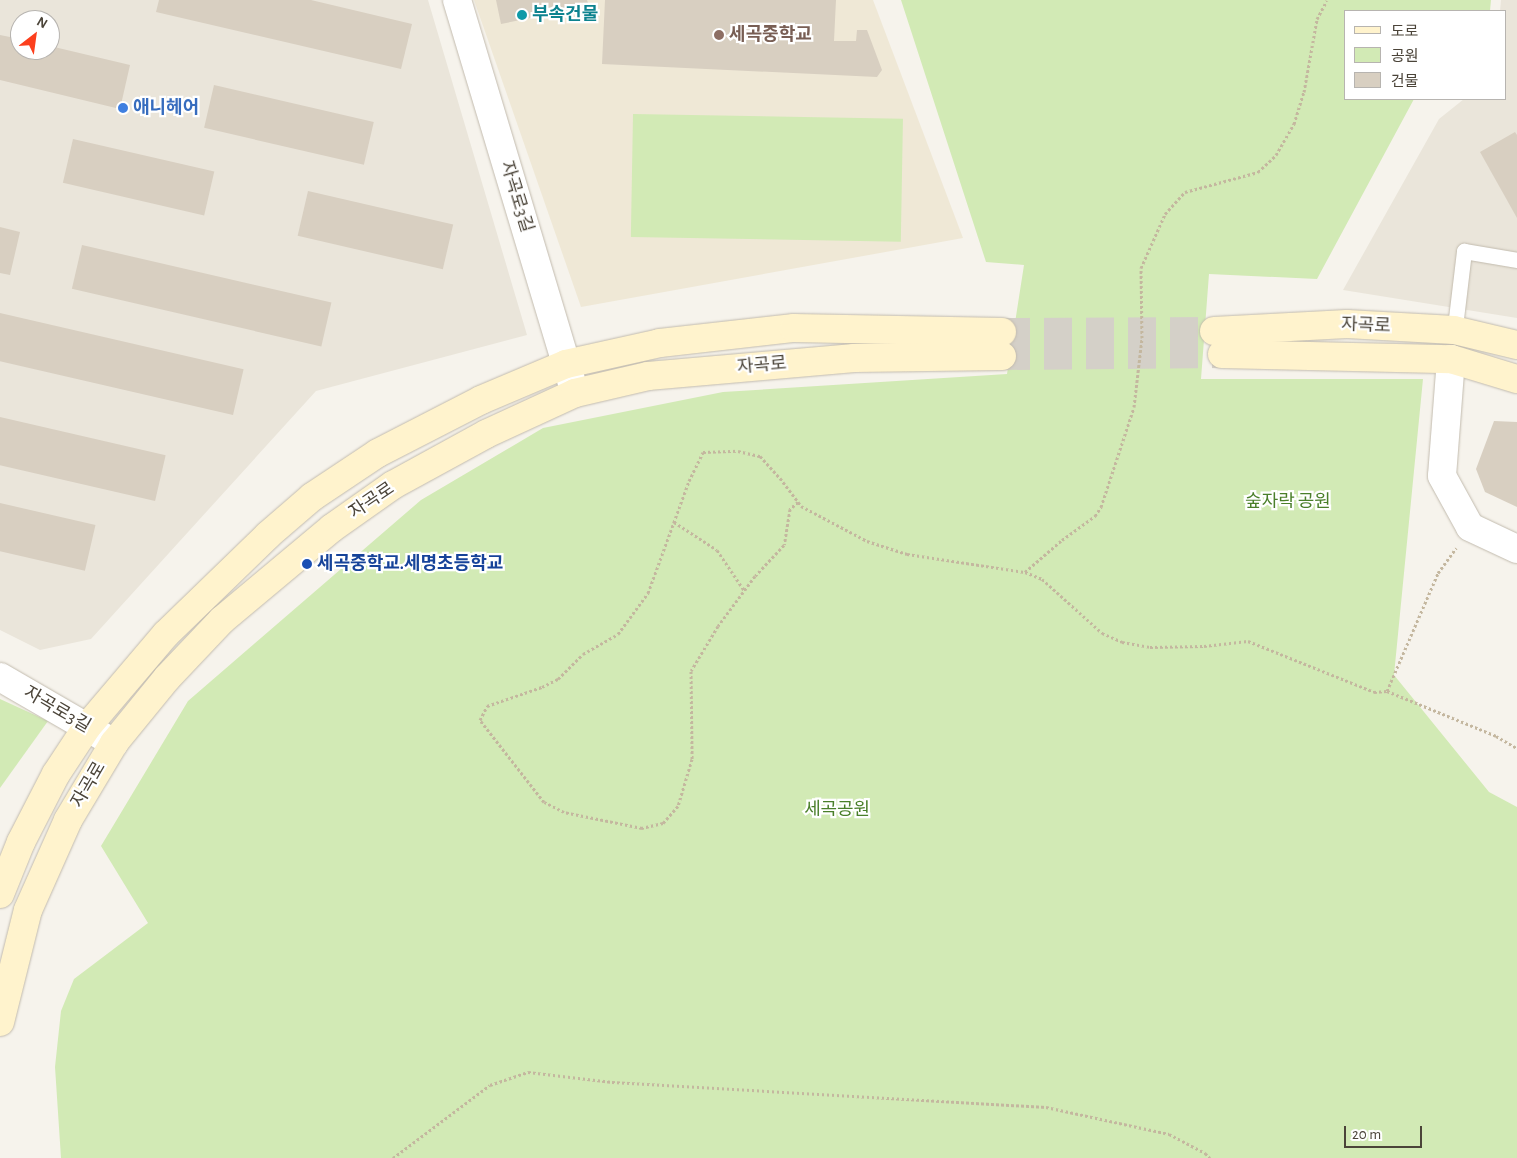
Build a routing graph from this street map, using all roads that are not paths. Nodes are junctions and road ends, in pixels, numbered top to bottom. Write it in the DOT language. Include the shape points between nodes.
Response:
graph roads {
  1 [pos="457,0"];
  2 [pos="1517,260"];
  3 [pos="1454,330"];
  4 [pos="1517,345"];
  5 [pos="1451,359"];
  6 [pos="566,364"];
  7 [pos="1517,379"];
  8 [pos="575,393"];
  9 [pos="1517,549"];
  10 [pos="0,677"];
  11 [pos="87,727"];
  12 [pos="114,743"];
  13 [pos="0,894"];
  14 [pos="0,1022"];
  1 -- 6 [label="street, 자곡로3길"];
  2 -- 3 [label="lane" via="1464,251"];
  3 -- 4 [label="main road, 자곡로"];
  3 -- 5 [label="lane"];
  3 -- 5 [label="main road, 자곡로" via="1347,324 1218,342"];
  5 -- 7 [label="main road, 자곡로"];
  5 -- 9 [label="street" via="1442,476 1470,527"];
  6 -- 8 [label="street, 자곡로3길"];
  6 -- 8 [label="main road, 자곡로" via="660,343 794,328 1002,344 648,376"];
  6 -- 11 [label="main road, 자곡로" via="481,400 378,454 312,498 268,535 166,634"];
  8 -- 12 [label="main road, 자곡로" via="486,434 394,485 332,528 222,620 167,678"];
  10 -- 11 [label="street, 자곡로3길"];
  11 -- 12 [label="street, 자곡로3길"];
  11 -- 13 [label="main road, 자곡로" via="56,774 21,842"];
  12 -- 14 [label="main road, 자곡로" via="68,820 28,910"];
}
